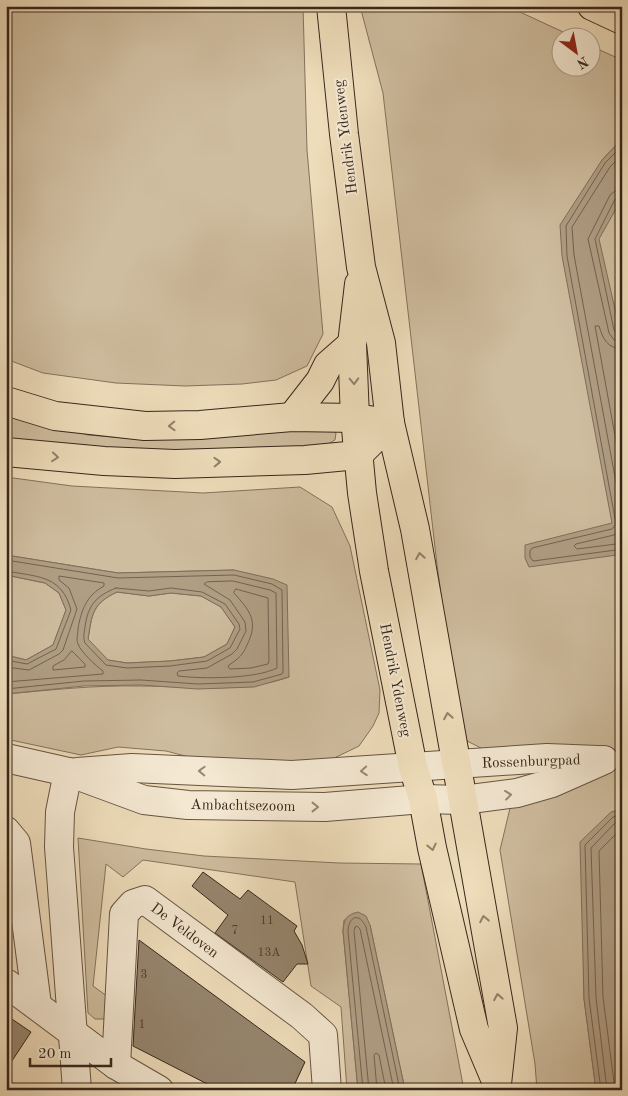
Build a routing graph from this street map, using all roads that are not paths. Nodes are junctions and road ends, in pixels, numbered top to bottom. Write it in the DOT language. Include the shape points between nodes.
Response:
graph roads {
  1 [pos="331,6"];
  2 [pos="592,6"];
  3 [pos="622,20"];
  4 [pos="361,267"];
  5 [pos="352,344"];
  6 [pos="6,401"];
  7 [pos="292,417"];
  8 [pos="355,418"];
  9 [pos="390,423"];
  10 [pos="6,452"];
  11 [pos="358,455"];
  12 [pos="6,758"];
  13 [pos="613,759"];
  14 [pos="457,764"];
  15 [pos="413,767"];
  16 [pos="68,772"];
  17 [pos="423,799"];
  18 [pos="463,800"];
  19 [pos="6,831"];
  20 [pos="6,983"];
  21 [pos="37,1005"];
  22 [pos="72,1032"];
  23 [pos="116,1065"];
  24 [pos="498,1087"];
  25 [pos="77,1090"];
  26 [pos="158,1090"];
  27 [pos="327,1090"];
  1 -- 4 [label="main road, Hendrik Ydenweg"];
  2 -- 3 [label="main road"];
  4 -- 5 [label="main road, Hendrik Ydenweg"];
  4 -- 9 [label="main road, Hendrik Ydenweg" via="381,343"];
  5 -- 7 [label="main road" via="328,365 320,381"];
  5 -- 8 [label="main road, Hendrik Ydenweg, one-way"];
  7 -- 6 [label="main road, one-way" via="145,426 55,416"];
  7 -- 8 [label="main road"];
  8 -- 9 [label="main road"];
  8 -- 11 [label="main road, Hendrik Ydenweg"];
  9 -- 11 [label="main road"];
  14 -- 9 [label="main road, Hendrik Ydenweg, one-way" via="415,529"];
  10 -- 11 [label="main road, one-way" via="175,464"];
  11 -- 15 [label="main road, Hendrik Ydenweg" via="374,571"];
  12 -- 16 [label="street, Ambachtsezoom"];
  13 -- 14 [label="street, Rossenburgpad" via="547,758"];
  18 -- 13 [label="street, Rossenburgpad, one-way" via="517,793"];
  14 -- 15 [label="street, Rossenburgpad"];
  14 -- 18 [label="main road, Hendrik Ydenweg"];
  15 -- 16 [label="street, Ambachtsezoom, one-way" via="292,775 132,768"];
  15 -- 17 [label="main road, Hendrik Ydenweg"];
  16 -- 17 [label="street, Ambachtsezoom, one-way" via="144,800 188,805 325,807"];
  16 -- 22 [label="street" via="60,812 59,847"];
  17 -- 18 [label="street, Rossenburgpad"];
  17 -- 24 [label="main road, Hendrik Ydenweg, one-way" via="474,1030"];
  24 -- 18 [label="main road, Hendrik Ydenweg, one-way" via="503,1028"];
  19 -- 21 [label="street" via="16,843"];
  20 -- 21 [label="street"];
  21 -- 22 [label="street"];
  22 -- 23 [label="street"];
  22 -- 25 [label="street"];
  23 -- 26 [label="street"];
  23 -- 27 [label="street, De Veldoven" via="124,914 133,904 145,900 302,1016 322,1035"];
}
